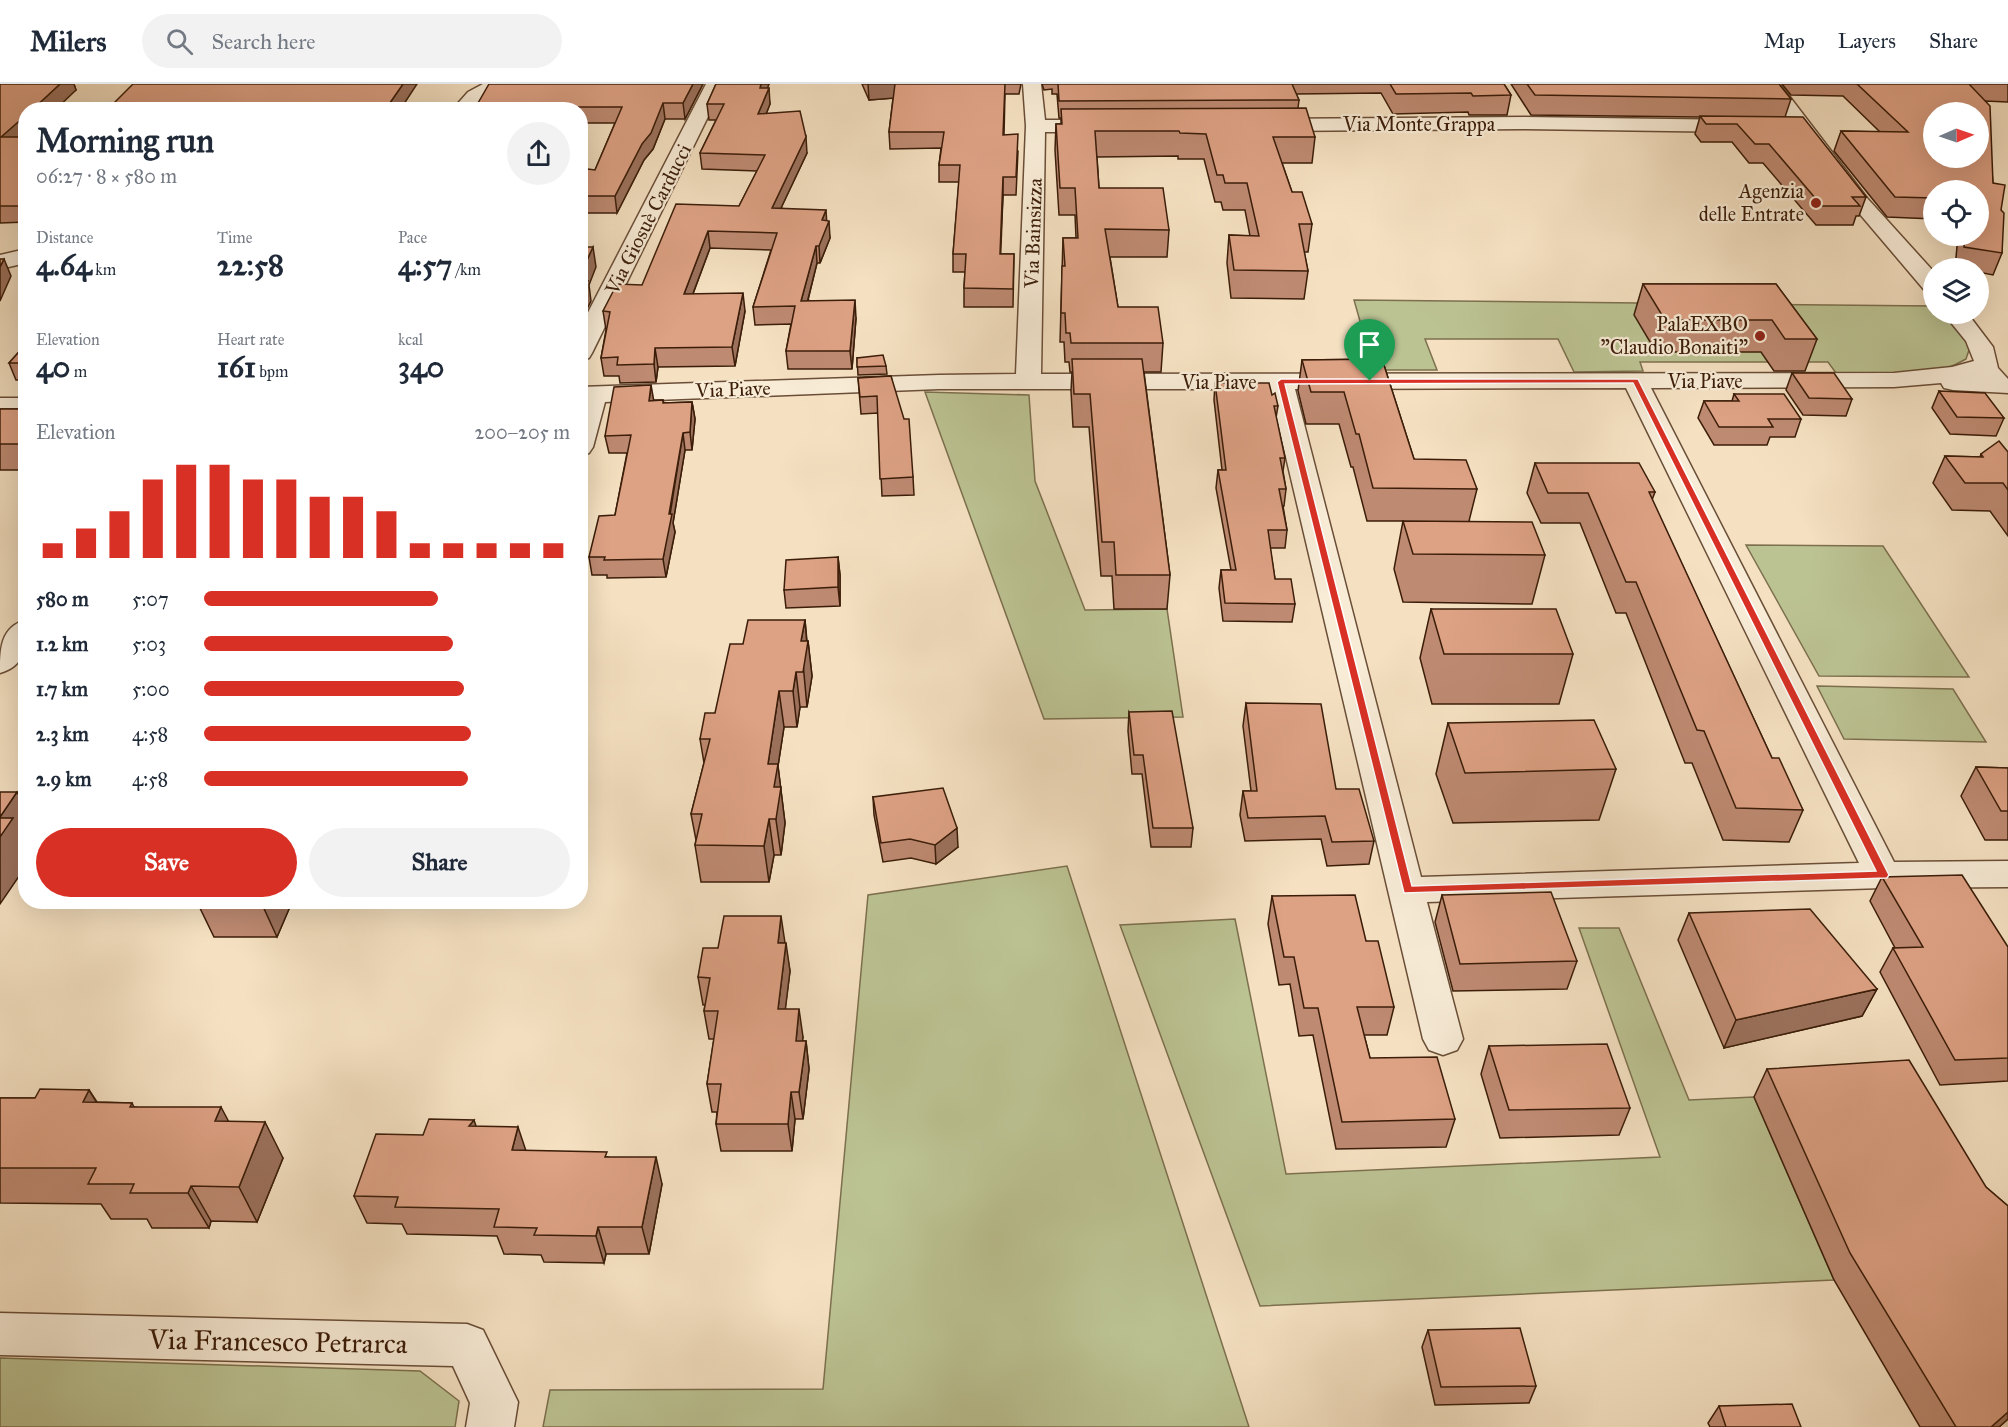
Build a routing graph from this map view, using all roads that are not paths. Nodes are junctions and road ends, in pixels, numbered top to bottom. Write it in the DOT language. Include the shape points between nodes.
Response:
graph roads {
  1 [pos="496,84"];
  2 [pos="715,84"];
  3 [pos="1032,84"];
  4 [pos="1771,84"];
  5 [pos="470,102"];
  6 [pos="1512,104"];
  7 [pos="1524,123"];
  8 [pos="1250,125"];
  9 [pos="1036,126"];
  10 [pos="1119,126"];
  11 [pos="1759,126"];
  12 [pos="1782,127"];
  13 [pos="1803,127"];
  14 [pos="18,258"];
  15 [pos="0,262"];
  16 [pos="1923,274"];
  17 [pos="1964,324"];
  18 [pos="588,337"];
  19 [pos="1994,360"];
  20 [pos="1894,380"];
  21 [pos="1635,381"];
  22 [pos="1028,382"];
  23 [pos="1281,382"];
  24 [pos="2007,387"];
  25 [pos="588,394"];
  26 [pos="0,406"];
  27 [pos="18,406"];
  28 [pos="17,630"];
  29 [pos="0,663"];
  30 [pos="2008,874"];
  31 [pos="1883,875"];
  32 [pos="1408,890"];
  33 [pos="1443,1039"];
  34 [pos="0,1334"];
  35 [pos="490,1427"];
  1 -- 5 [label="street"];
  2 -- 18 [label="street, Via Giosuè Carducci"];
  3 -- 9 [label="street, Via Bainsizza"];
  4 -- 13 [label="street"];
  6 -- 7 [label="street"];
  7 -- 8 [label="street, Via Monte Grappa"];
  7 -- 11 [label="street, Via Monte Grappa"];
  9 -- 10 [label="street"];
  9 -- 22 [label="street, Via Bainsizza"];
  12 -- 13 [label="street"];
  13 -- 16 [label="street" via="1860,202"];
  14 -- 15 [label="street"];
  17 -- 19 [label="street"];
  19 -- 20 [label="street, Via Piave" via="1953,374"];
  19 -- 24 [label="street" via="1986,370"];
  20 -- 21 [label="street, Via Piave"];
  20 -- 24 [label="street, Via Piave"];
  21 -- 23 [label="street, Via Piave"];
  21 -- 31 [label="street"];
  22 -- 23 [label="street, Via Piave"];
  22 -- 25 [label="street, Via Piave"];
  23 -- 32 [label="street"];
  26 -- 27 [label="street"];
  28 -- 29 [label="street"];
  30 -- 31 [label="street"];
  31 -- 32 [label="street"];
  32 -- 33 [label="street"];
  34 -- 35 [label="street, Via Francesco Petrarca" via="467,1345 494,1402"];
}
